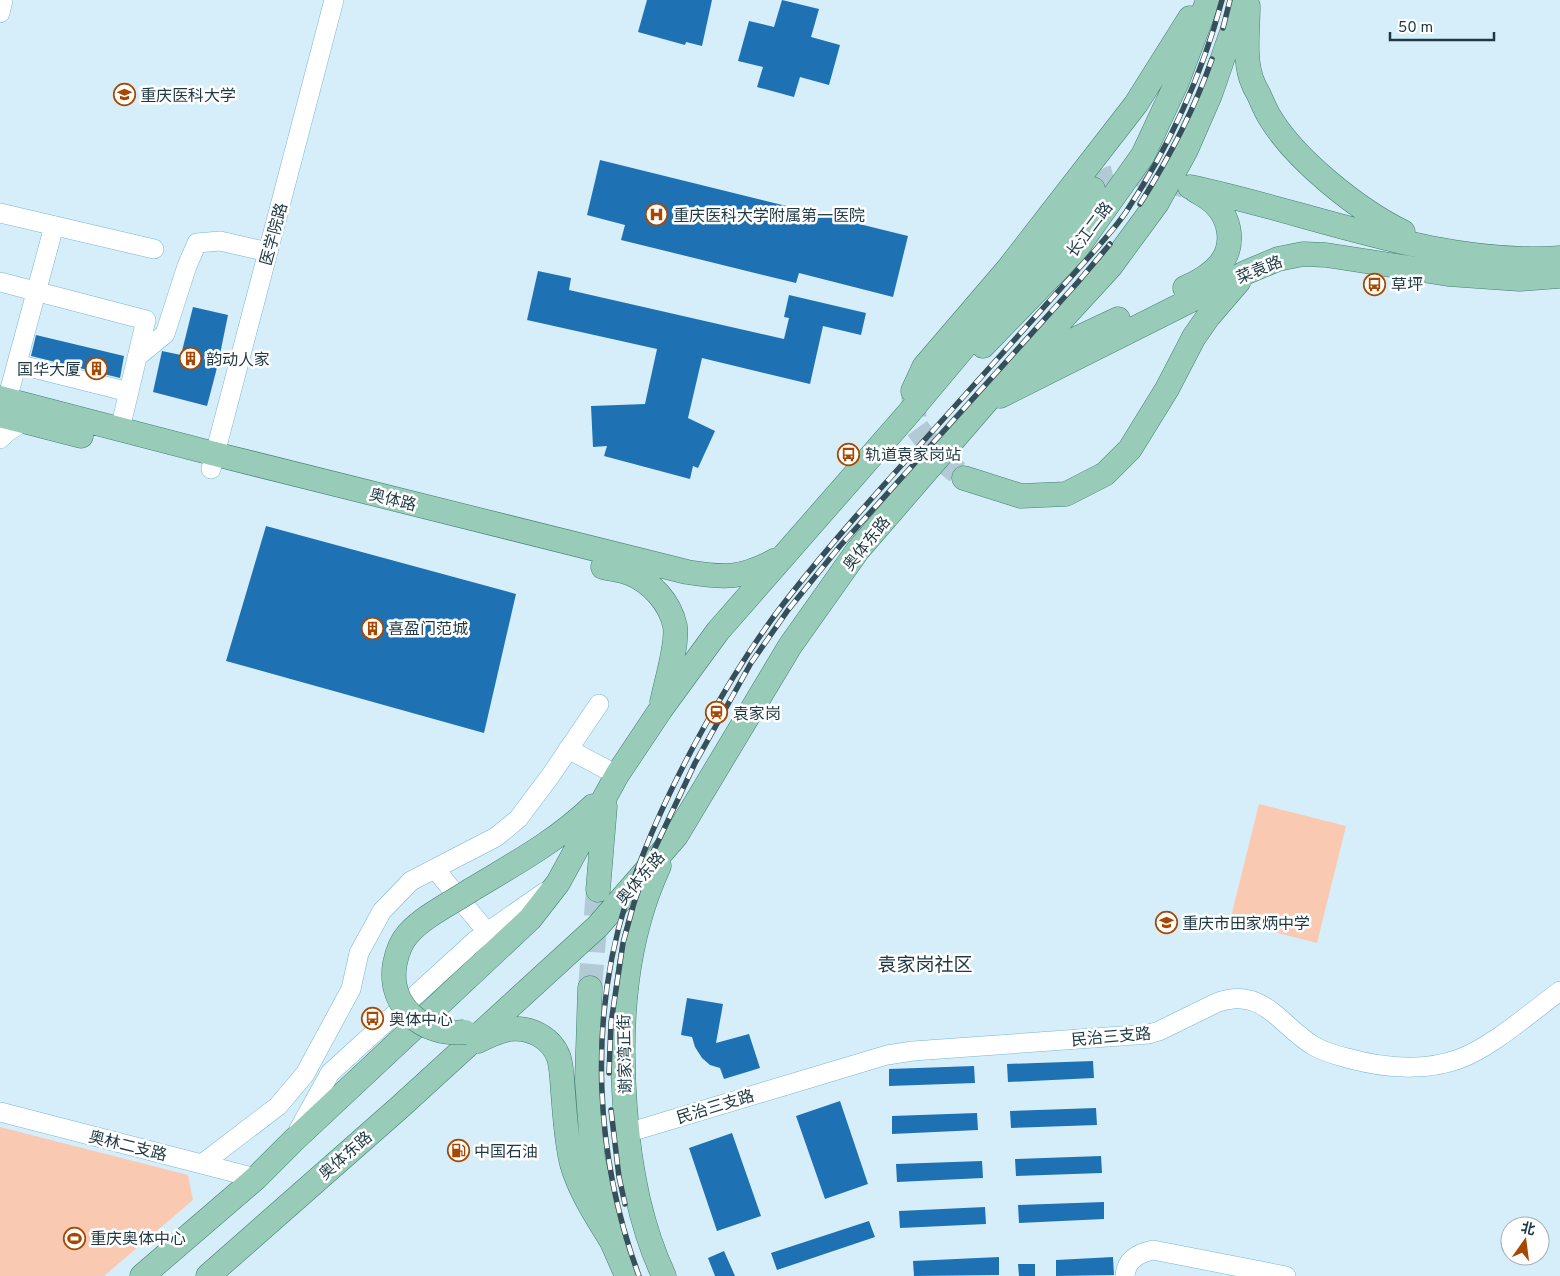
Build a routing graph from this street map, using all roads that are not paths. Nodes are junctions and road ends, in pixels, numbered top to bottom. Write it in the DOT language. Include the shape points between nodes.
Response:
graph roads {
  1 [pos="3,0"];
  2 [pos="334,0"];
  3 [pos="1202,0"];
  4 [pos="1208,0"];
  5 [pos="1243,0"];
  6 [pos="1248,0"];
  7 [pos="0,13"];
  8 [pos="1093,189"];
  9 [pos="0,213"];
  10 [pos="54,226"];
  11 [pos="154,249"];
  12 [pos="1444,250"];
  13 [pos="268,252"];
  14 [pos="1560,258"];
  15 [pos="1247,272"];
  16 [pos="1560,276"];
  17 [pos="0,282"];
  18 [pos="36,291"];
  19 [pos="137,357"];
  20 [pos="17,364"];
  21 [pos="1022,364"];
  22 [pos="913,391"];
  23 [pos="129,392"];
  24 [pos="985,403"];
  25 [pos="2,404"];
  26 [pos="908,414"];
  27 [pos="24,421"];
  28 [pos="120,429"];
  29 [pos="0,439"];
  30 [pos="213,462"];
  31 [pos="964,478"];
  32 [pos="784,555"];
  33 [pos="599,704"];
  34 [pos="661,709"];
  35 [pos="568,749"];
  36 [pos="611,785"];
  37 [pos="676,836"];
  38 [pos="435,869"];
  39 [pos="558,883"];
  40 [pos="598,890"];
  41 [pos="487,932"];
  42 [pos="590,988"];
  43 [pos="1560,991"];
  44 [pos="465,1040"];
  45 [pos="0,1112"];
  46 [pos="627,1133"];
  47 [pos="294,1140"];
  48 [pos="202,1164"];
  49 [pos="256,1178"];
  50 [pos="612,1242"];
  51 [pos="142,1276"];
  52 [pos="208,1276"];
  53 [pos="627,1276"];
  54 [pos="664,1276"];
  55 [pos="1125,1276"];
  56 [pos="1286,1276"];
  1 -- 7 [label="street"];
  2 -- 13 [label="street, 医学院路"];
  3 -- 22 [label="main road" via="1136,104 1008,269 924,367"];
  4 -- 26 [label="main road, 长江二路" via="1177,82 1143,155 1080,243 976,354"];
  5 -- 21 [label="main road" via="1210,95 1186,150 1157,203 1110,267"];
  6 -- 12 [label="main road" via="1247,50 1251,78 1269,117 1289,143 1312,167 1382,222"];
  8 -- 26 [label="main road"];
  9 -- 10 [label="street"];
  10 -- 11 [label="street"];
  10 -- 18 [label="street"];
  12 -- 14 [label="main road" via="1520,259"];
  12 -- 21 [label="main road" via="1190,187 1214,203 1229,227 1226,255 1219,266 1191,285"];
  13 -- 19 [label="street" via="220,241 197,243 165,334"];
  13 -- 30 [label="street, 医学院路"];
  15 -- 16 [label="main road, 菜袁路" via="1278,259 1303,254 1448,274 1520,279"];
  15 -- 24 [label="main road, 菜袁路"];
  15 -- 31 [label="main road" via="1194,337 1130,449 1105,474 1066,494 1021,496"];
  17 -- 18 [label="street"];
  18 -- 19 [label="street" via="146,320"];
  18 -- 20 [label="street"];
  19 -- 23 [label="street"];
  20 -- 23 [label="street"];
  20 -- 25 [label="street"];
  21 -- 24 [label="main road"];
  23 -- 28 [label="street"];
  24 -- 37 [label="main road, 奥体东路" via="858,550 790,646"];
  25 -- 27 [label="main road, 奥体路"];
  25 -- 28 [label="main road, 奥体路"];
  26 -- 32 [label="main road"];
  27 -- 29 [label="street"];
  27 -- 30 [label="main road, 奥体路"];
  28 -- 30 [label="main road, 奥体路"];
  30 -- 32 [label="main road, 奥体路" via="687,572 719,577 740,575"];
  30 -- 34 [label="main road, 奥体路" via="630,574 661,596 675,627"];
  32 -- 34 [label="main road" via="718,631"];
  33 -- 35 [label="street"];
  34 -- 36 [label="main road"];
  35 -- 36 [label="street"];
  35 -- 38 [label="street" via="518,819 496,837"];
  36 -- 39 [label="main road"];
  36 -- 40 [label="main road"];
  36 -- 44 [label="main road, bridge" via="574,824 419,924 407,935 394,970 399,999 422,1024"];
  37 -- 44 [label="main road, 奥体东路" via="598,926 493,1022"];
  37 -- 46 [label="main road, 谢家湾正街" via="648,893 629,966 622,1050"];
  38 -- 41 [label="street"];
  38 -- 48 [label="street" via="412,881 382,911 359,953 351,989 306,1074 278,1106"];
  39 -- 41 [label="street"];
  39 -- 47 [label="main road" via="530,919"];
  41 -- 47 [label="street" via="330,1073"];
  42 -- 50 [label="main road, 谢家湾正街" via="587,1080 592,1150"];
  43 -- 46 [label="street, 民治三支路" via="1478,1051 1436,1065 1380,1066 1328,1052 1306,1040 1258,1002 1238,998 1226,1000 1149,1034 887,1055"];
  44 -- 50 [label="main road" via="511,1029 524,1030 548,1040 555,1049 560,1060 566,1138 573,1165 584,1196"];
  44 -- 52 [label="main road, 奥体东路" via="400,1107"];
  45 -- 48 [label="street, 奥林二支路"];
  46 -- 54 [label="main road, 谢家湾正街" via="642,1216"];
  47 -- 49 [label="main road"];
  48 -- 49 [label="street, 奥林二支路"];
  49 -- 51 [label="main road"];
  50 -- 53 [label="main road, 谢家湾正街"];
  55 -- 56 [label="street" via="1126,1266 1136,1256 1153,1250"];
}
